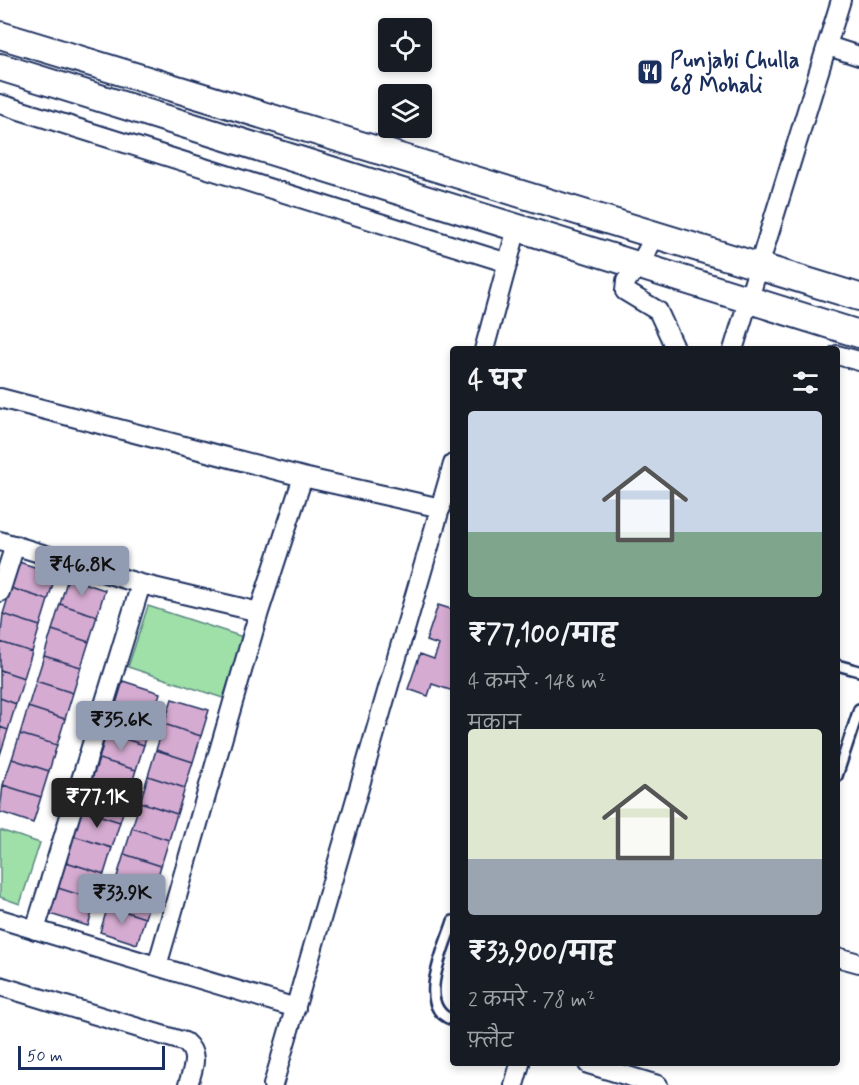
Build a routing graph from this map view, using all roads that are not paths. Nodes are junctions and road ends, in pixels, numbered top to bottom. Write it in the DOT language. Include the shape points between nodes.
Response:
graph roads {
  1 [pos="841,0"];
  2 [pos="0,35"];
  3 [pos="828,46"];
  4 [pos="859,56"];
  5 [pos="0,67"];
  6 [pos="0,104"];
  7 [pos="517,228"];
  8 [pos="656,234"];
  9 [pos="508,262"];
  10 [pos="639,266"];
  11 [pos="759,266"];
  12 [pos="859,297"];
  13 [pos="748,299"];
  14 [pos="859,334"];
  15 [pos="485,346"];
  16 [pos="674,346"];
  17 [pos="734,346"];
  18 [pos="840,356"];
  19 [pos="859,361"];
  20 [pos="0,398"];
  21 [pos="303,477"];
  22 [pos="450,485"];
  23 [pos="447,506"];
  24 [pos="7,543"];
  25 [pos="141,584"];
  26 [pos="0,592"];
  27 [pos="259,612"];
  28 [pos="840,666"];
  29 [pos="859,671"];
  30 [pos="859,709"];
  31 [pos="840,767"];
  32 [pos="0,919"];
  33 [pos="35,930"];
  34 [pos="450,930"];
  35 [pos="840,958"];
  36 [pos="859,963"];
  37 [pos="157,966"];
  38 [pos="0,986"];
  39 [pos="296,1008"];
  40 [pos="450,1018"];
  41 [pos="519,1066"];
  42 [pos="595,1066"];
  43 [pos="188,1085"];
  44 [pos="273,1085"];
  45 [pos="514,1085"];
  46 [pos="658,1085"];
  1 -- 3 [label="street"];
  2 -- 8 [label="main road"];
  3 -- 4 [label="street"];
  3 -- 11 [label="street"];
  5 -- 7 [label="main road"];
  6 -- 9 [label="street"];
  7 -- 9 [label="street"];
  7 -- 10 [label="main road"];
  8 -- 10 [label="street"];
  8 -- 11 [label="main road"];
  9 -- 15 [label="street"];
  10 -- 13 [label="main road"];
  10 -- 16 [label="street" via="626,281 625,291 658,311"];
  11 -- 12 [label="main road"];
  11 -- 13 [label="street"];
  13 -- 14 [label="main road"];
  13 -- 17 [label="street"];
  18 -- 19 [label="street"];
  20 -- 21 [label="street"];
  21 -- 23 [label="street"];
  21 -- 27 [label="street"];
  22 -- 23 [label="street"];
  23 -- 39 [label="street"];
  24 -- 25 [label="street"];
  24 -- 26 [label="street"];
  25 -- 27 [label="street"];
  25 -- 33 [label="street"];
  27 -- 37 [label="street"];
  28 -- 29 [label="lane"];
  30 -- 31 [label="lane"];
  32 -- 33 [label="street"];
  33 -- 37 [label="street"];
  34 -- 40 [label="lane" via="432,994 436,1008"];
  35 -- 36 [label="street"];
  37 -- 39 [label="street"];
  38 -- 43 [label="street" via="185,1042 192,1048 195,1060"];
  39 -- 44 [label="street"];
  41 -- 45 [label="street"];
  42 -- 46 [label="street"];
}
